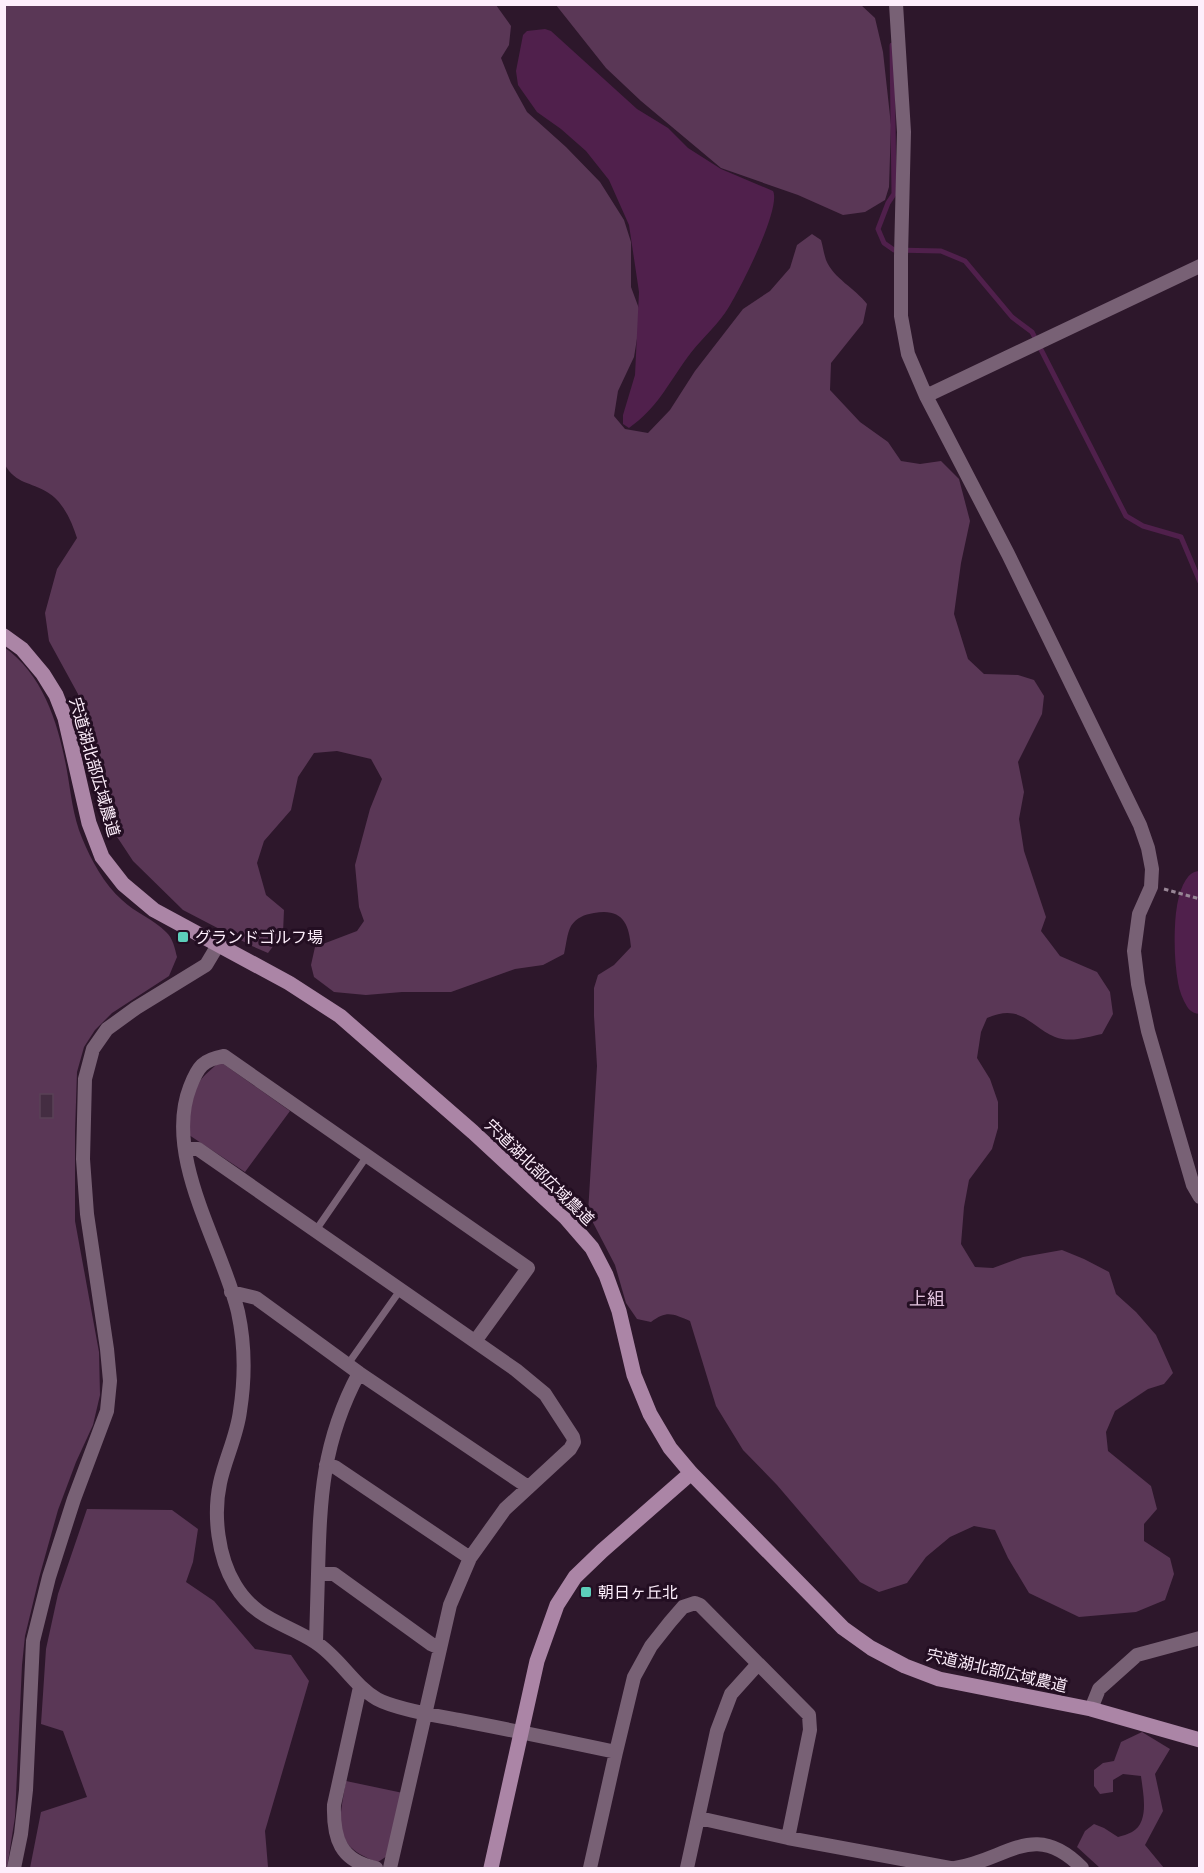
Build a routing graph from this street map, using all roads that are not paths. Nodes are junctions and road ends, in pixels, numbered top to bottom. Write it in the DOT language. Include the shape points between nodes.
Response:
graph roads {
  1 [pos="896,4"];
  2 [pos="1200,266"];
  3 [pos="926,396"];
  4 [pos="4,636"];
  5 [pos="218,945"];
  6 [pos="185,1149"];
  7 [pos="368,1156"];
  8 [pos="1200,1197"];
  9 [pos="316,1230"];
  10 [pos="402,1289"];
  11 [pos="231,1292"];
  12 [pos="476,1340"];
  13 [pos="353,1369"];
  14 [pos="326,1465"];
  15 [pos="691,1473"];
  16 [pos="528,1487"];
  17 [pos="470,1558"];
  18 [pos="318,1574"];
  19 [pos="1200,1638"];
  20 [pos="316,1642"];
  21 [pos="440,1648"];
  22 [pos="758,1664"];
  23 [pos="360,1687"];
  24 [pos="1091,1709"];
  25 [pos="426,1713"];
  26 [pos="521,1732"];
  27 [pos="1200,1740"];
  28 [pos="616,1752"];
  29 [pos="699,1818"];
  30 [pos="788,1838"];
  31 [pos="14,1869"];
  32 [pos="376,1869"];
  33 [pos="390,1869"];
  34 [pos="491,1869"];
  35 [pos="590,1869"];
  36 [pos="687,1869"];
  37 [pos="950,1869"];
  38 [pos="955,1869"];
  39 [pos="1082,1869"];
  1 -- 3 [label="street" via="904,132 901,316 908,354"];
  2 -- 3 [label="street"];
  3 -- 8 [label="street" via="1058,653 1148,848 1151,887 1139,914 1134,951 1138,984 1148,1031 1193,1185"];
  4 -- 5 [label="street, 宍道湖北部広域農道" via="29,657 56,695 65,718 89,824 102,857 123,884 154,910"];
  5 -- 15 [label="street, 宍道湖北部広域農道" via="340,1016 566,1218 592,1248 606,1275 634,1375 650,1414"];
  5 -- 31 [label="street" via="206,965 107,1029 93,1049 85,1079 82,1159 110,1381 107,1411 74,1499 33,1641 26,1790"];
  6 -- 7 [label="street" via="182,1125 195,1074 208,1059 224,1056"];
  6 -- 9 [label="street" via="198,1149"];
  6 -- 11 [label="street"];
  7 -- 9 [label="lane"];
  7 -- 12 [label="street" via="528,1268"];
  9 -- 10 [label="street"];
  10 -- 12 [label="street"];
  10 -- 13 [label="lane"];
  11 -- 13 [label="street" via="256,1298"];
  11 -- 20 [label="street" via="238,1312 244,1378 240,1414 220,1485 217,1517 221,1550 234,1584 248,1603 263,1616"];
  12 -- 16 [label="street" via="545,1394 573,1437 570,1449"];
  13 -- 14 [label="street"];
  13 -- 16 [label="street"];
  14 -- 17 [label="street" via="335,1467"];
  14 -- 18 [label="street"];
  15 -- 24 [label="street, 宍道湖北部広域農道" via="836,1622 871,1648 939,1679"];
  15 -- 26 [label="street" via="595,1557 556,1605 537,1661"];
  16 -- 17 [label="street" via="505,1509"];
  17 -- 21 [label="street" via="450,1605"];
  18 -- 20 [label="street"];
  18 -- 21 [label="street" via="334,1574"];
  19 -- 24 [label="street" via="1137,1655 1099,1689"];
  20 -- 23 [label="street"];
  21 -- 25 [label="street"];
  22 -- 28 [label="street" via="700,1605 683,1607 651,1646 634,1677"];
  22 -- 29 [label="street" via="731,1694 717,1731"];
  22 -- 30 [label="street" via="805,1710 811,1722"];
  23 -- 25 [label="street" via="380,1700"];
  23 -- 32 [label="street" via="333,1824 344,1851 355,1861"];
  24 -- 27 [label="street, 宍道湖北部広域農道"];
  25 -- 26 [label="street"];
  25 -- 33 [label="street"];
  26 -- 28 [label="street"];
  26 -- 34 [label="street"];
  28 -- 35 [label="street"];
  29 -- 30 [label="street"];
  29 -- 36 [label="street"];
  30 -- 37 [label="street"];
  38 -- 39 [label="street" via="1013,1848 1039,1845 1063,1852"];
}
